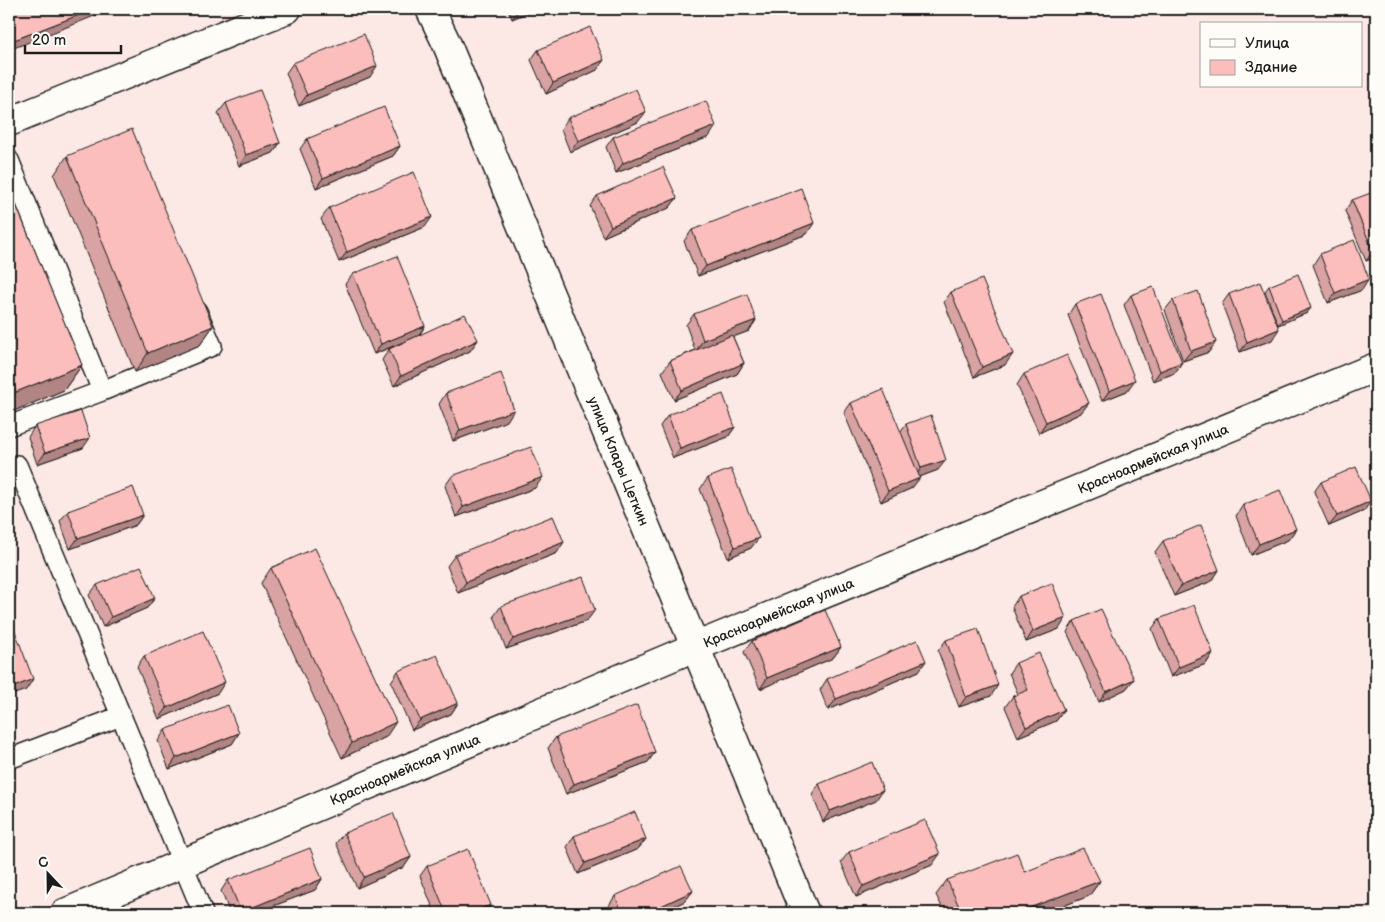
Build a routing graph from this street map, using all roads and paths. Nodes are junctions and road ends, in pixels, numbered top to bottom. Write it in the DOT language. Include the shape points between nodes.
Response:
graph roads {
  1 [pos="287,9"];
  2 [pos="430,9"];
  3 [pos="9,122"];
  4 [pos="9,160"];
  5 [pos="189,292"];
  6 [pos="1376,367"];
  7 [pos="102,391"];
  8 [pos="9,426"];
  9 [pos="17,465"];
  10 [pos="696,647"];
  11 [pos="121,716"];
  12 [pos="9,759"];
  13 [pos="182,864"];
  14 [pos="65,913"];
  15 [pos="203,913"];
  16 [pos="805,913"];
  1 -- 3 [label="street"];
  2 -- 10 [label="street, улица Клары Цеткин"];
  4 -- 7 [label="lane"];
  5 -- 7 [label="lane" via="212,346"];
  6 -- 10 [label="street, Красноармейская улица"];
  7 -- 8 [label="lane"];
  9 -- 11 [label="lane"];
  10 -- 13 [label="street, Красноармейская улица"];
  10 -- 16 [label="street, улица Клары Цеткин"];
  11 -- 12 [label="lane"];
  11 -- 13 [label="lane"];
  13 -- 14 [label="street, Красноармейская улица"];
  13 -- 15 [label="lane"];
}
